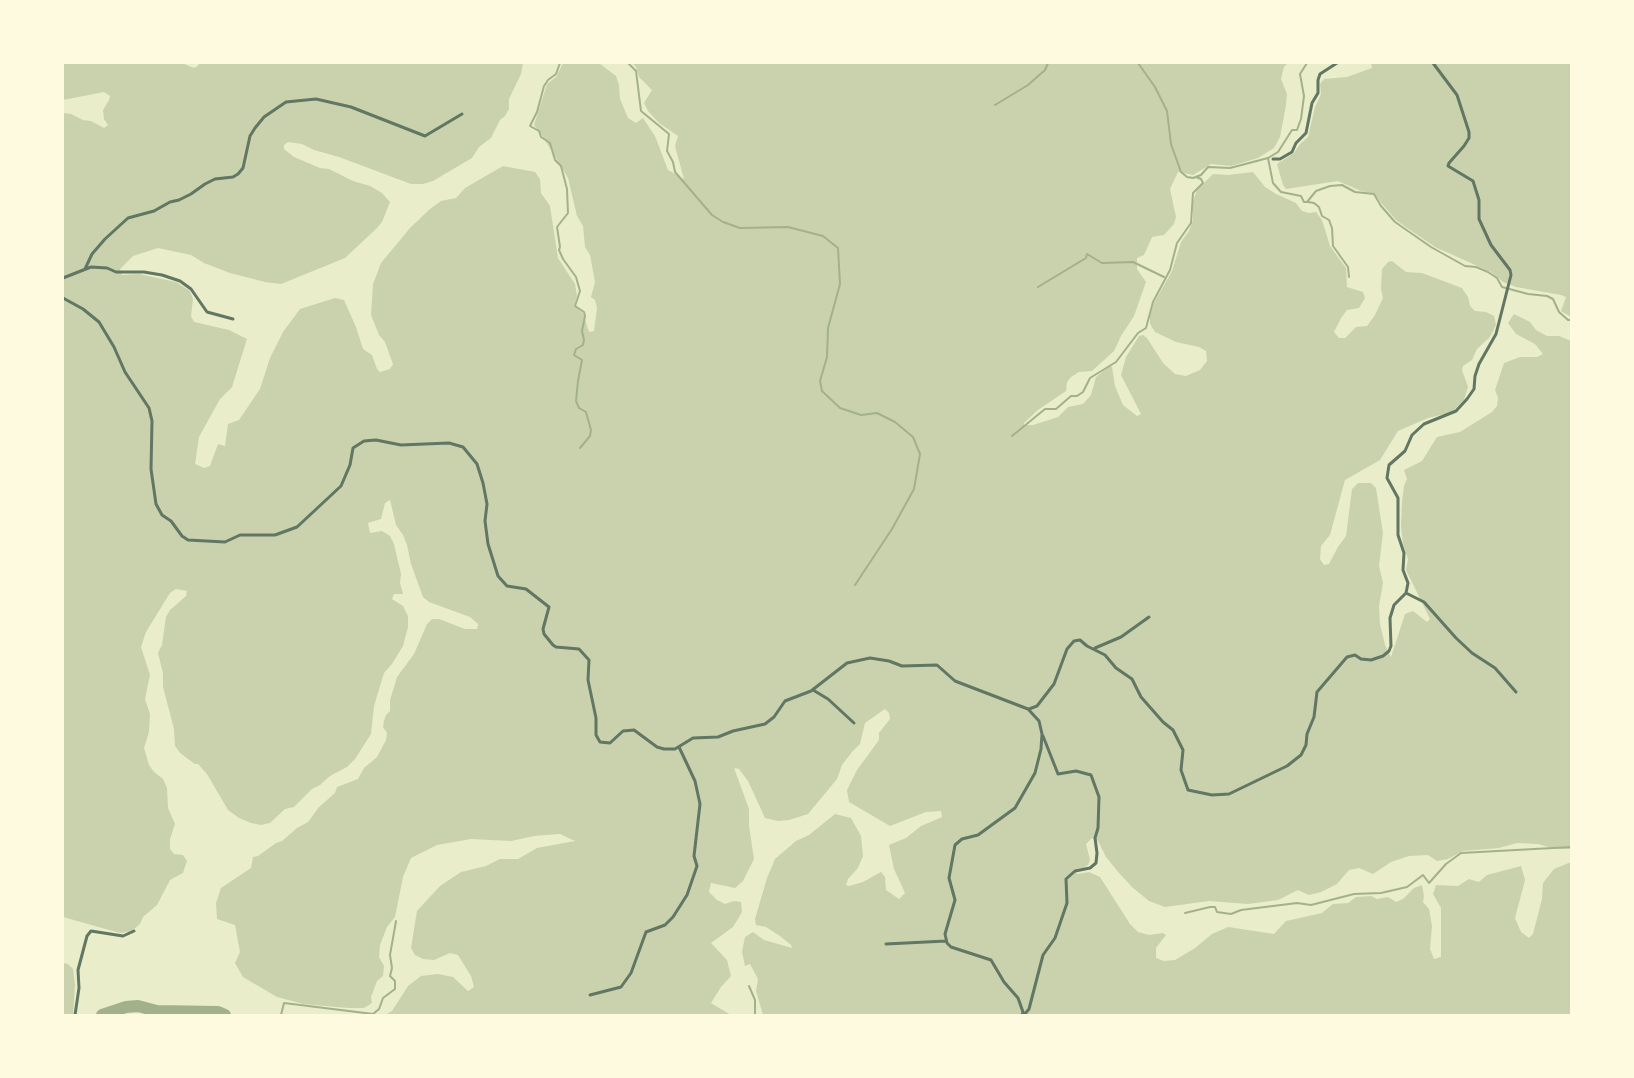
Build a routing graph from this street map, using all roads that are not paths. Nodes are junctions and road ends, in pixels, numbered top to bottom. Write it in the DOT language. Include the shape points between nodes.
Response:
graph roads {
  1 [pos="1336,63"];
  2 [pos="1433,63"];
  3 [pos="462,114"];
  4 [pos="1273,159"];
  5 [pos="85,269"];
  6 [pos="63,278"];
  7 [pos="63,298"];
  8 [pos="233,319"];
  9 [pos="1406,593"];
  10 [pos="1149,617"];
  11 [pos="1093,648"];
  12 [pos="813,690"];
  13 [pos="1516,692"];
  14 [pos="1029,709"];
  15 [pos="854,723"];
  16 [pos="1042,734"];
  17 [pos="679,747"];
  18 [pos="134,931"];
  19 [pos="946,941"];
  20 [pos="886,944"];
  21 [pos="590,995"];
  22 [pos="75,1015"];
  23 [pos="1023,1015"];
  1 -- 4 [label="street" via="1320,74 1306,133 1292,152"];
  2 -- 9 [label="street" via="1457,95 1469,132 1469,138 1448,166 1473,181 1479,219 1511,275 1496,334 1479,364 1474,389 1456,411 1424,424 1412,435 1405,451 1389,465 1387,478 1398,498 1398,535 1405,558"];
  3 -- 5 [label="street" via="425,136 351,107 316,99 286,102 255,128 238,174 215,179 179,200 128,218 92,254"];
  5 -- 6 [label="street"];
  5 -- 8 [label="street" via="144,272 180,281 191,289 207,312"];
  7 -- 17 [label="street" via="99,322 149,408 156,504 185,538 225,542 240,535 275,535 297,527 341,486 353,448 364,441 458,444 477,464 483,483 488,544 498,576 507,586 526,589 549,607 543,629 553,645 579,649 589,660 588,680 598,739 610,743 623,730 634,730 657,747"];
  9 -- 11 [label="street" via="1392,611 1389,651 1365,661 1351,655 1320,687 1301,755 1287,766 1229,794 1188,790 1181,770 1183,750 1178,737 1141,697 1132,679"];
  9 -- 13 [label="street" via="1424,602 1456,638 1495,668"];
  10 -- 11 [label="street" via="1121,637"];
  11 -- 14 [label="street" via="1080,640 1072,643 1054,684 1037,706"];
  12 -- 14 [label="street" via="847,663 879,658 902,666 937,665 955,681"];
  12 -- 15 [label="street"];
  12 -- 17 [label="street" via="785,701 765,724 718,737 693,738"];
  14 -- 16 [label="street" via="1039,721"];
  16 -- 19 [label="street" via="1035,773 1018,805 978,835 955,845 949,878 955,900 945,928"];
  16 -- 23 [label="street" via="1058,774 1076,771 1091,775 1099,797 1097,853 1096,863 1066,879 1067,903 1055,938 1043,954 1033,998"];
  17 -- 21 [label="street" via="695,781 699,804 694,856 697,867 687,895 674,917 646,932 631,973 621,987"];
  18 -- 22 [label="street" via="123,936 91,931 87,936 78,970"];
  19 -- 20 [label="street"];
  19 -- 23 [label="street" via="959,951 991,960 1018,998"];
}
